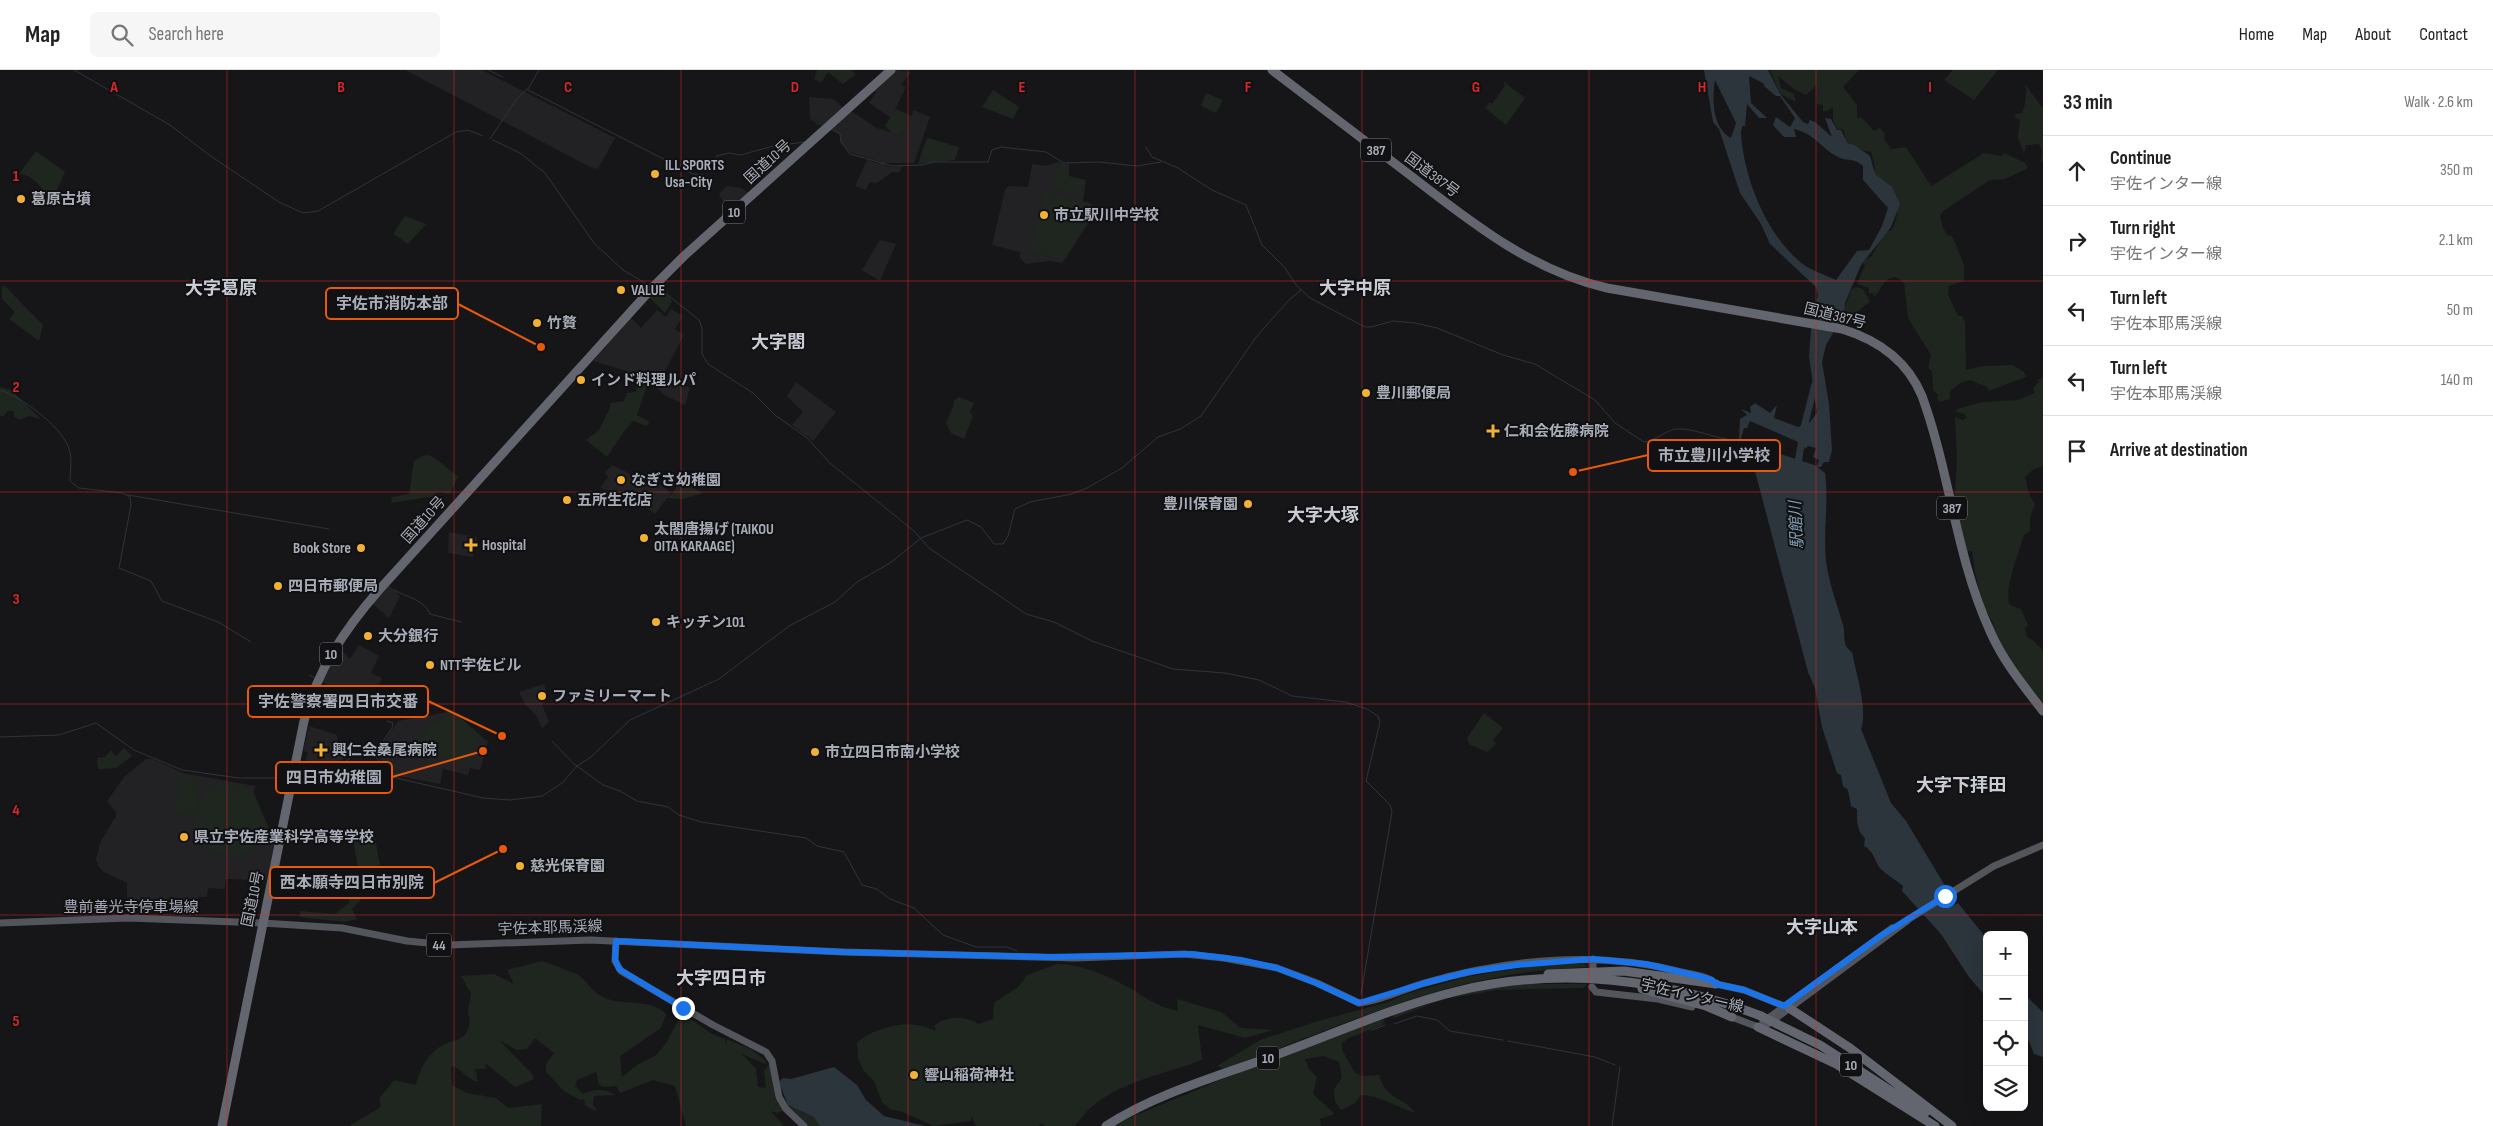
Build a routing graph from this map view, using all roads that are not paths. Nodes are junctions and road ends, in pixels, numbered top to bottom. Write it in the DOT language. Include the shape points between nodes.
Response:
graph roads {
  1 [pos="891,70"];
  2 [pos="1272,70"];
  3 [pos="1281,70"];
  4 [pos="1481,228"];
  5 [pos="2043,711"];
  6 [pos="2043,845"];
  7 [pos="0,923"];
  8 [pos="262,923"];
  9 [pos="616,941"];
  10 [pos="1586,979"];
  11 [pos="1716,984"];
  12 [pos="1592,987"];
  13 [pos="1434,998"];
  14 [pos="1786,1007"];
  15 [pos="1732,1017"];
  16 [pos="1758,1027"];
  17 [pos="1922,1111"];
  18 [pos="222,1126"];
  19 [pos="804,1126"];
  20 [pos="1106,1126"];
  21 [pos="1935,1126"];
  22 [pos="1942,1126"];
  23 [pos="1946,1126"];
  24 [pos="1952,1126"];
  1 -- 8 [label="highway, 国道10号 / 10" via="653,287 365,606 336,646 319,678 306,715"];
  2 -- 4 [label="highway, 国道387号 / 387"];
  3 -- 4 [label="highway, 国道387号 / 387" via="1427,182"];
  4 -- 5 [label="highway, 国道387号 / 387" via="1523,257 1577,280 1842,329 1885,348 1904,366 1917,385 1926,408 1982,611 2006,661"];
  6 -- 14 [label="main road, 宇佐インター線" via="1960,886"];
  7 -- 8 [label="main road, 豊前善光寺停車場線" via="128,918"];
  8 -- 9 [label="main road, 宇佐本耶馬渓線 / 44" via="342,928 407,942 445,945"];
  8 -- 18 [label="highway, 国道10号 / 10"];
  9 -- 11 [label="main road, 宇佐インター線" via="1068,958 1192,954 1277,968 1359,1003 1468,972 1530,964 1646,964 1712,980"];
  9 -- 19 [label="main road, 宇佐本耶馬渓線" via="615,961 621,971 766,1052 772,1061 779,1096 786,1109"];
  10 -- 13 [label="highway, 10" via="1508,982"];
  10 -- 15 [label="highway" via="1663,994"];
  10 -- 17 [label="highway, 10, bridge" via="1676,990 1761,1016 1831,1052"];
  11 -- 13 [label="highway" via="1637,972 1575,971 1493,980"];
  11 -- 14 [label="main road, 宇佐インター線" via="1744,990"];
  12 -- 15 [label="main road, 宇佐インター線" via="1596,992 1658,999"];
  13 -- 20 [label="highway, 10" via="1160,1098"];
  14 -- 16 [label="main road, 宇佐インター線" via="1768,1024"];
  14 -- 24 [label="highway" via="1850,1048"];
  15 -- 16 [label="main road, 宇佐インター線"];
  16 -- 21 [label="highway" via="1836,1064"];
  17 -- 22 [label="highway, 10"];
  17 -- 23 [label="highway, 10"];
}
